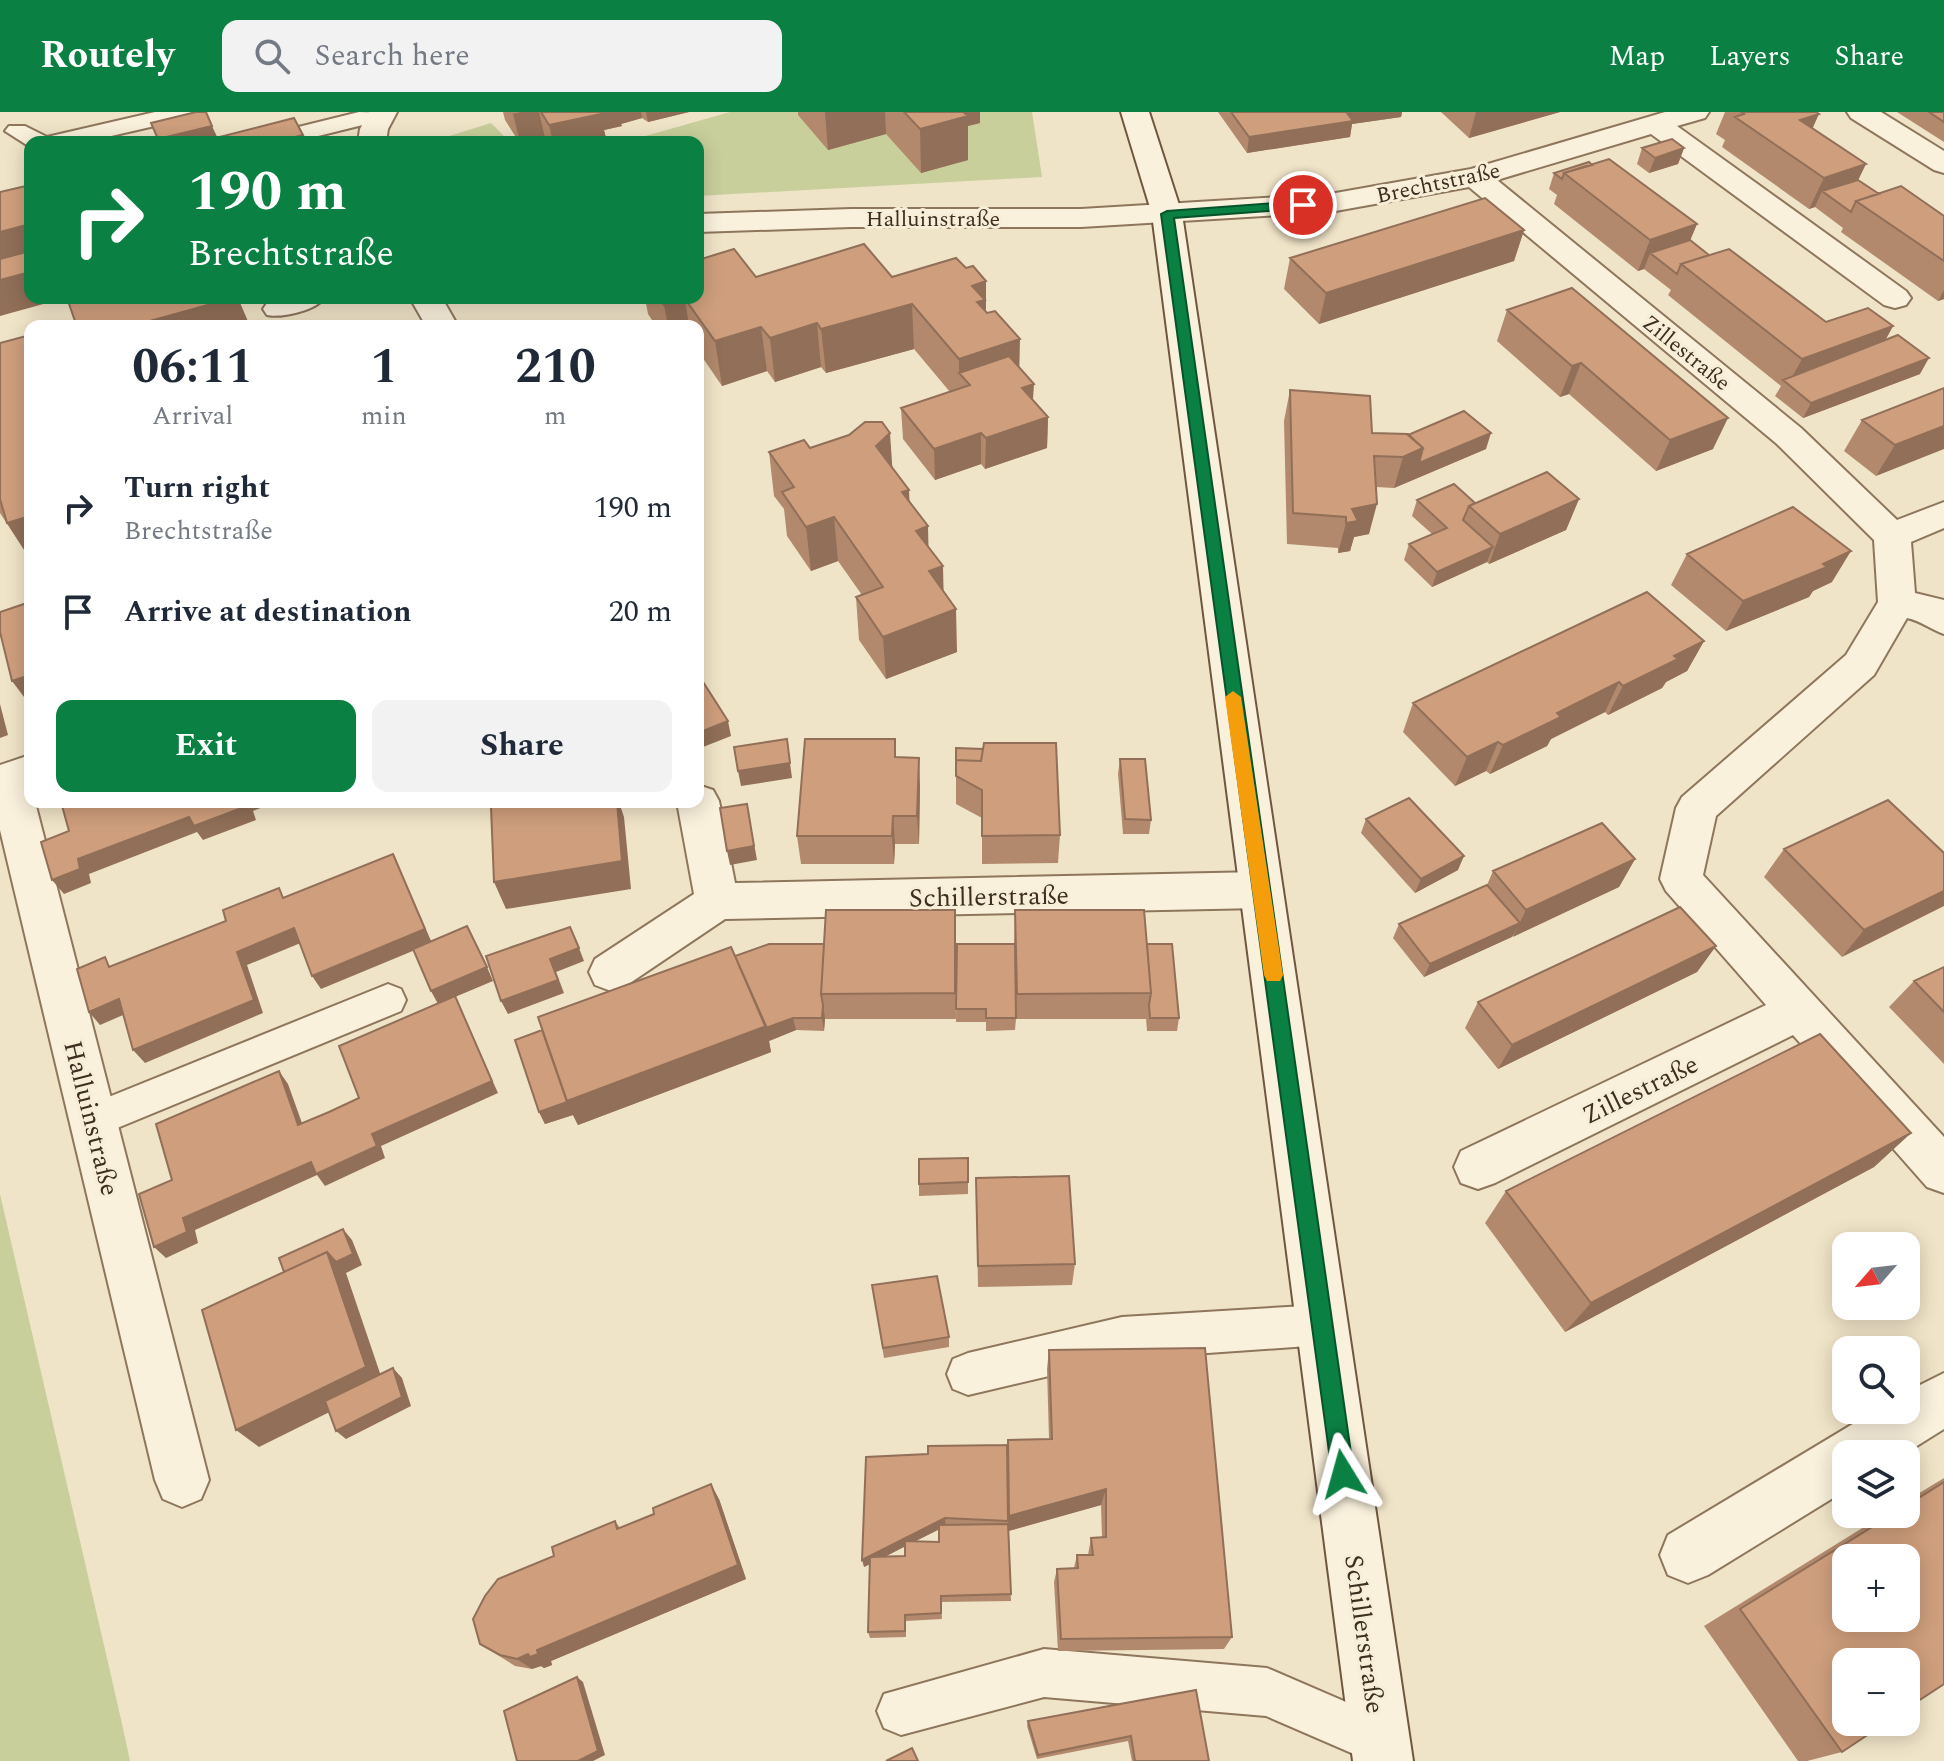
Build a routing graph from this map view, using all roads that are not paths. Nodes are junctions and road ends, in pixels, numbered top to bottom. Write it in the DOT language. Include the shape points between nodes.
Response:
graph roads {
  1 [pos="186,112"];
  2 [pos="383,112"];
  3 [pos="1135,112"];
  4 [pos="1695,112"];
  5 [pos="1861,112"];
  6 [pos="1655,124"];
  7 [pos="17,131"];
  8 [pos="27,136"];
  9 [pos="80,136"];
  10 [pos="289,136"];
  11 [pos="373,136"];
  12 [pos="1944,164"];
  13 [pos="1475,177"];
  14 [pos="1167,214"];
  15 [pos="704,223"];
  16 [pos="1895,298"];
  17 [pos="292,304"];
  18 [pos="276,309"];
  19 [pos="1944,514"];
  20 [pos="1892,536"];
  21 [pos="1897,602"];
  22 [pos="1944,620"];
  23 [pos="24,773"];
  24 [pos="699,808"];
  25 [pos="1261,890"];
  26 [pos="717,901"];
  27 [pos="611,972"];
  28 [pos="388,1000"];
  29 [pos="1801,1010"];
  30 [pos="93,1121"];
  31 [pos="1478,1167"];
  32 [pos="1944,1171"];
  33 [pos="1322,1325"];
  34 [pos="968,1374"];
  35 [pos="1944,1399"];
  36 [pos="1877,1440"];
  37 [pos="1832,1468"];
  38 [pos="182,1480"];
  39 [pos="1688,1555"];
  40 [pos="901,1711"];
  41 [pos="1381,1751"];
  1 -- 9 [label="lane"];
  2 -- 10 [label="lane"];
  2 -- 11 [label="street"];
  3 -- 14 [label="street, Schillerstraße"];
  4 -- 6 [label="street, Brechtstraße"];
  5 -- 12 [label="street"];
  6 -- 13 [label="street, Brechtstraße"];
  6 -- 16 [label="street"];
  7 -- 8 [label="lane"];
  13 -- 14 [label="street, Brechtstraße" via="1330,203"];
  13 -- 20 [label="street, Zillestraße" via="1789,436"];
  14 -- 15 [label="street, Halluinstraße"];
  14 -- 25 [label="street, Schillerstraße"];
  17 -- 18 [label="lane"];
  19 -- 20 [label="street"];
  20 -- 21 [label="street"];
  21 -- 22 [label="street" via="1932,610"];
  21 -- 29 [label="street" via="1860,665 1697,808 1681,879"];
  23 -- 30 [label="street, Halluinstraße" via="8,778"];
  24 -- 26 [label="street"];
  25 -- 26 [label="street, Schillerstraße"];
  25 -- 33 [label="street, Schillerstraße"];
  26 -- 27 [label="street"];
  28 -- 30 [label="lane"];
  29 -- 31 [label="street, Zillestraße"];
  29 -- 32 [label="street"];
  30 -- 38 [label="street, Halluinstraße"];
  33 -- 34 [label="lane" via="1122,1338"];
  33 -- 41 [label="street, Schillerstraße"];
  35 -- 36 [label="street"];
  37 -- 39 [label="street"];
  40 -- 41 [label="lane" via="1044,1673 1267,1692"];
}
